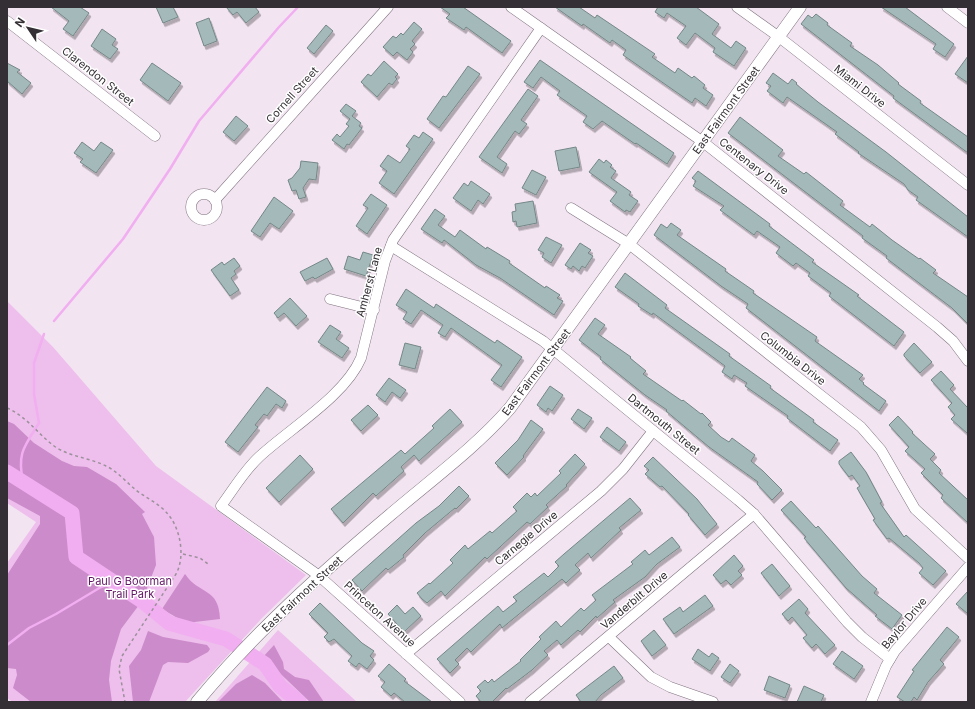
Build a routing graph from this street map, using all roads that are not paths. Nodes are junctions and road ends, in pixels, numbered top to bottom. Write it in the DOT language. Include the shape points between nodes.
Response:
graph roads {
  1 [pos="388,7"];
  2 [pos="511,7"];
  3 [pos="737,7"];
  4 [pos="800,7"];
  5 [pos="947,7"];
  6 [pos="7,20"];
  7 [pos="968,23"];
  8 [pos="541,28"];
  9 [pos="779,37"];
  10 [pos="155,136"];
  11 [pos="703,142"];
  12 [pos="968,186"];
  13 [pos="215,200"];
  14 [pos="571,208"];
  15 [pos="629,244"];
  16 [pos="391,246"];
  17 [pos="330,299"];
  18 [pos="374,310"];
  19 [pos="554,349"];
  20 [pos="968,361"];
  21 [pos="653,431"];
  22 [pos="222,506"];
  23 [pos="754,514"];
  24 [pos="968,558"];
  25 [pos="968,566"];
  26 [pos="318,575"];
  27 [pos="609,637"];
  28 [pos="406,654"];
  29 [pos="890,659"];
  30 [pos="197,702"];
  31 [pos="460,702"];
  32 [pos="530,702"];
  33 [pos="713,702"];
  34 [pos="871,702"];
  1 -- 13 [label="street, Cornell Street"];
  2 -- 8 [label="street, Centenary Drive"];
  3 -- 9 [label="street, Miami Drive"];
  4 -- 9 [label="street, East Fairmont Street"];
  5 -- 7 [label="street"];
  6 -- 10 [label="street, Clarendon Street"];
  8 -- 11 [label="street, Centenary Drive"];
  8 -- 16 [label="street, Amherst Lane" via="403,225"];
  9 -- 11 [label="street, East Fairmont Street"];
  9 -- 12 [label="street, Miami Drive"];
  11 -- 15 [label="street, East Fairmont Street"];
  11 -- 20 [label="street, Centenary Drive" via="937,327 958,347"];
  14 -- 15 [label="street, Columbia Drive"];
  15 -- 19 [label="street, East Fairmont Street"];
  15 -- 24 [label="street, Columbia Drive" via="861,428 881,450 915,509"];
  16 -- 18 [label="street, Amherst Lane"];
  16 -- 19 [label="street, Dartmouth Street"];
  17 -- 18 [label="street"];
  18 -- 22 [label="street, Amherst Lane" via="361,358 350,377 334,394 256,460"];
  19 -- 21 [label="street, Dartmouth Street"];
  19 -- 26 [label="street, East Fairmont Street" via="494,426"];
  21 -- 23 [label="street, Dartmouth Street"];
  21 -- 28 [label="street, Carnegie Drive" via="623,469 601,490"];
  22 -- 26 [label="street, Princeton Avenue"];
  23 -- 27 [label="street, Vanderbilt Drive"];
  23 -- 29 [label="street, Dartmouth Street" via="851,626"];
  25 -- 29 [label="street, Baylor Drive"];
  26 -- 28 [label="street, Princeton Avenue"];
  26 -- 30 [label="street, East Fairmont Street"];
  27 -- 32 [label="street, Vanderbilt Drive"];
  27 -- 33 [label="street" via="651,677 670,687"];
  28 -- 31 [label="street, Princeton Avenue"];
  29 -- 34 [label="street, Baylor Drive"];
}
